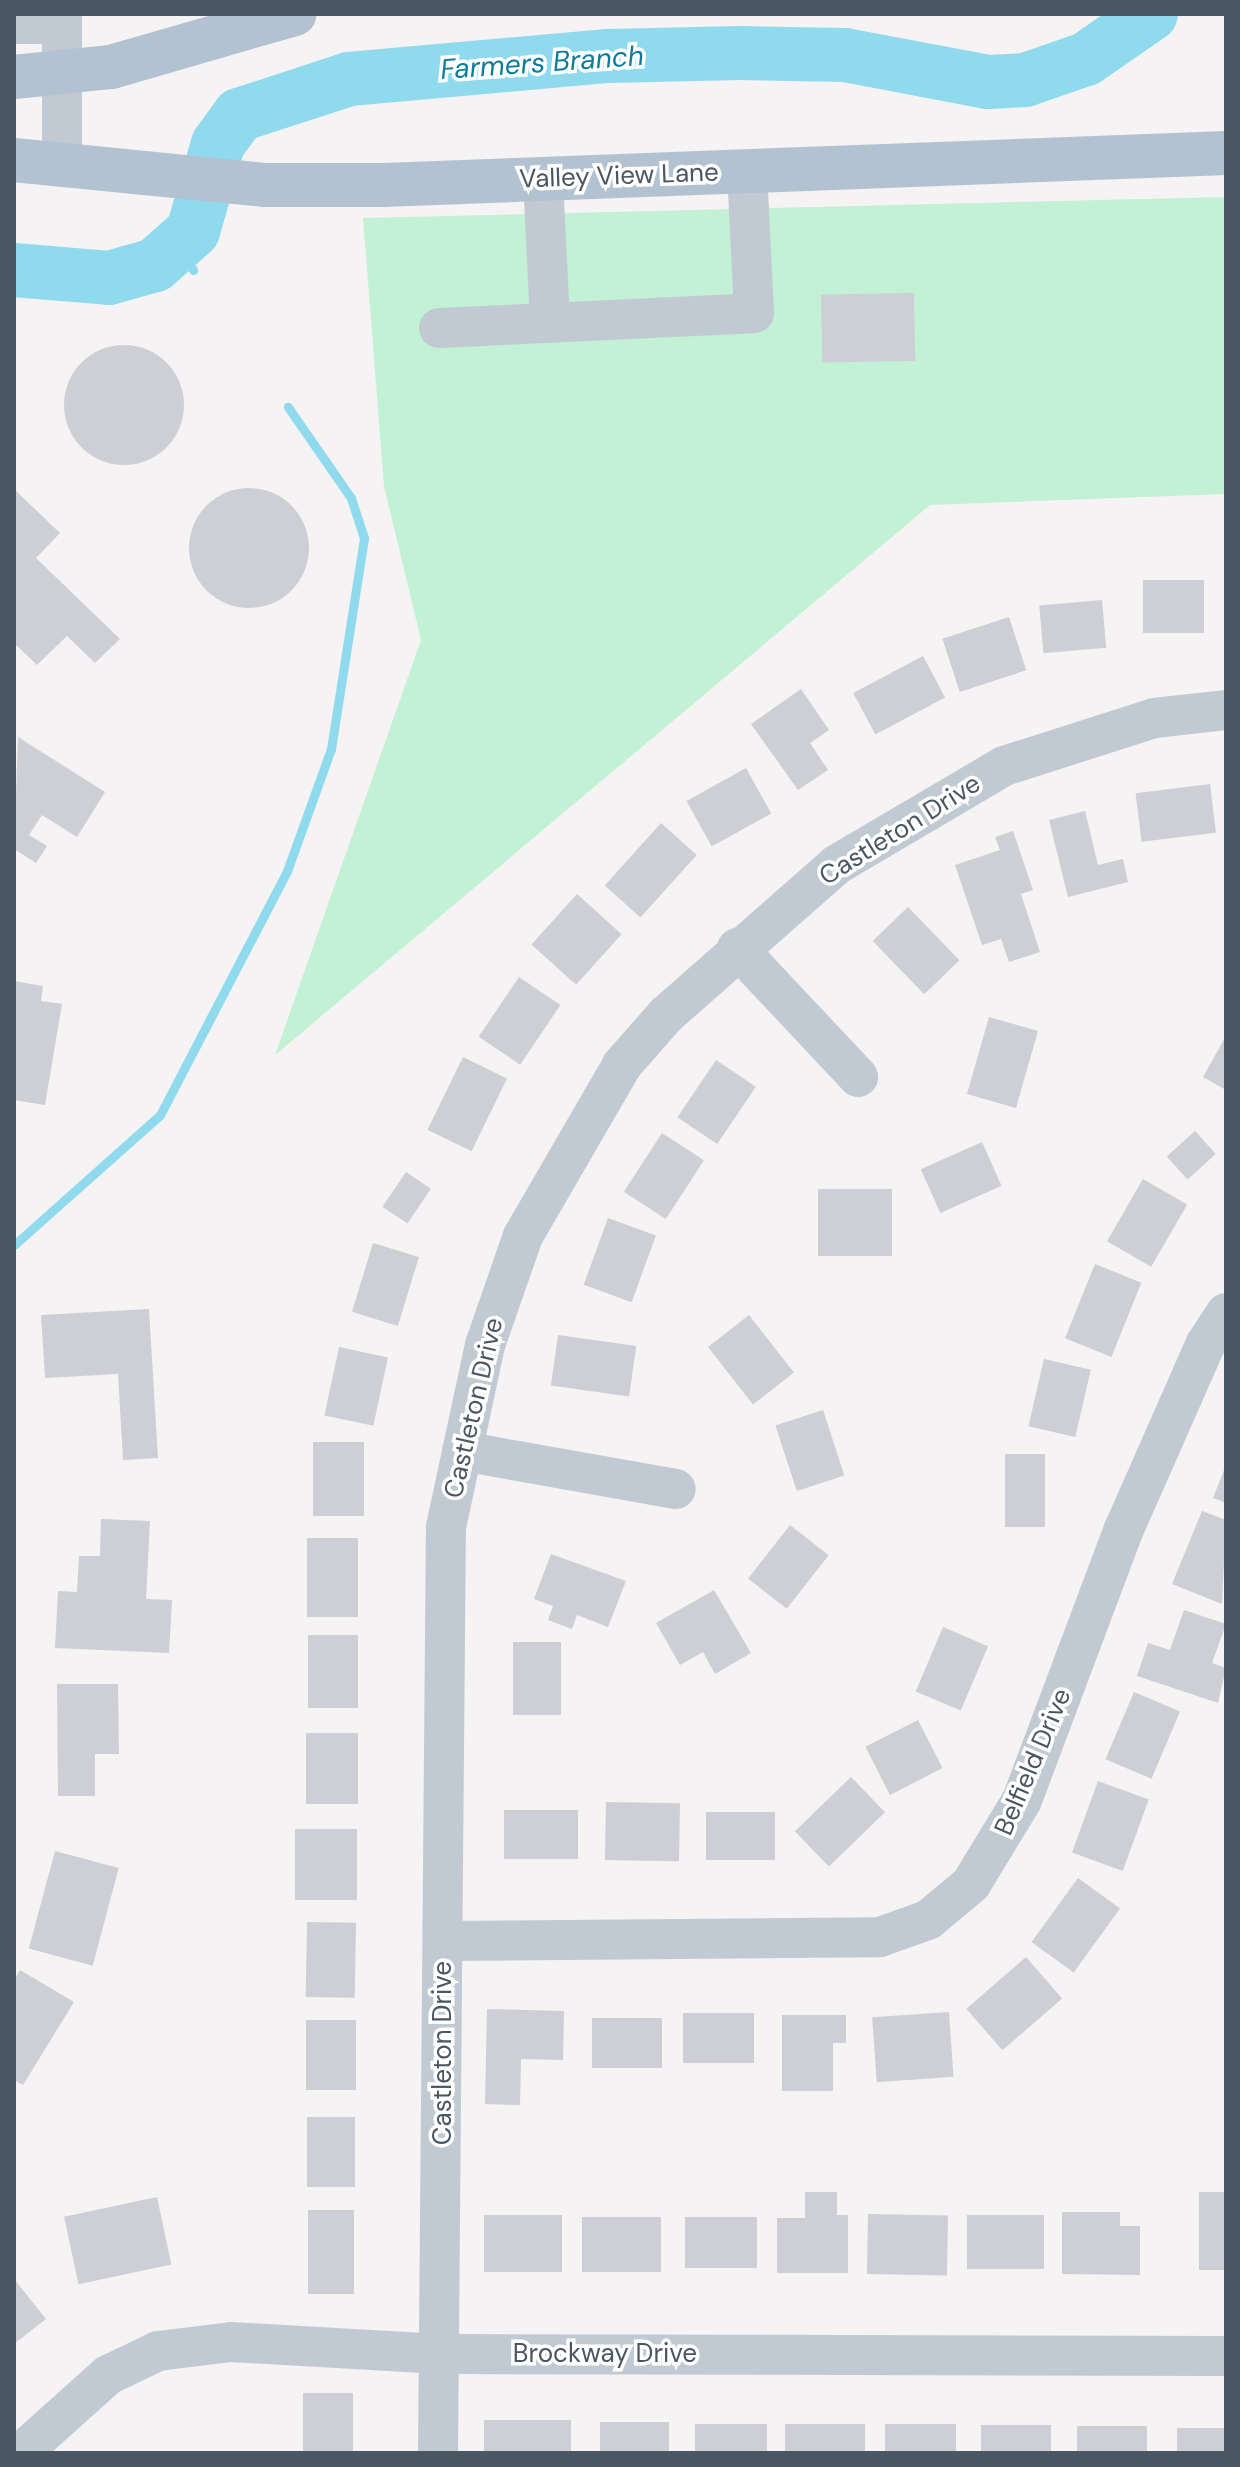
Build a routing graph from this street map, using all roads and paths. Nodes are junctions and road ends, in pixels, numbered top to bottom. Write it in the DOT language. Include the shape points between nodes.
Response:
graph roads {
  1 [pos="295,14"];
  2 [pos="61,19"];
  3 [pos="14,24"];
  4 [pos="62,72"];
  5 [pos="14,77"];
  6 [pos="1226,153"];
  7 [pos="14,160"];
  8 [pos="62,165"];
  9 [pos="747,171"];
  10 [pos="543,178"];
  11 [pos="550,323"];
  12 [pos="439,328"];
  13 [pos="1226,710"];
  14 [pos="737,948"];
  15 [pos="858,1077"];
  16 [pos="1226,1313"];
  17 [pos="462,1451"];
  18 [pos="676,1489"];
  19 [pos="444,1941"];
  20 [pos="441,2354"];
  21 [pos="1226,2356"];
  22 [pos="21,2453"];
  23 [pos="438,2453"];
  1 -- 4 [label="main road" via="111,67"];
  2 -- 3 [label="street"];
  2 -- 4 [label="street"];
  4 -- 5 [label="main road"];
  4 -- 8 [label="street"];
  6 -- 9 [label="main road, Valley View Lane"];
  7 -- 8 [label="main road, Valley View Lane"];
  8 -- 10 [label="main road, Valley View Lane" via="264,185"];
  9 -- 10 [label="main road, Valley View Lane"];
  9 -- 11 [label="street" via="754,313"];
  10 -- 11 [label="street"];
  11 -- 12 [label="street"];
  13 -- 14 [label="street, Castleton Drive" via="1154,718 1004,766 836,865"];
  14 -- 15 [label="street"];
  14 -- 17 [label="street, Castleton Drive" via="622,1065 559,1167 523,1236 485,1345"];
  16 -- 19 [label="street, Belfield Drive" via="1205,1345 1124,1529 1022,1800 971,1884 928,1920 880,1937"];
  17 -- 18 [label="street"];
  17 -- 19 [label="street, Castleton Drive" via="446,1527"];
  19 -- 20 [label="street, Castleton Drive"];
  20 -- 21 [label="street, Brockway Drive"];
  20 -- 22 [label="street, Brockway Drive" via="231,2342 158,2351 108,2375"];
  20 -- 23 [label="street, Castleton Drive"];
}
